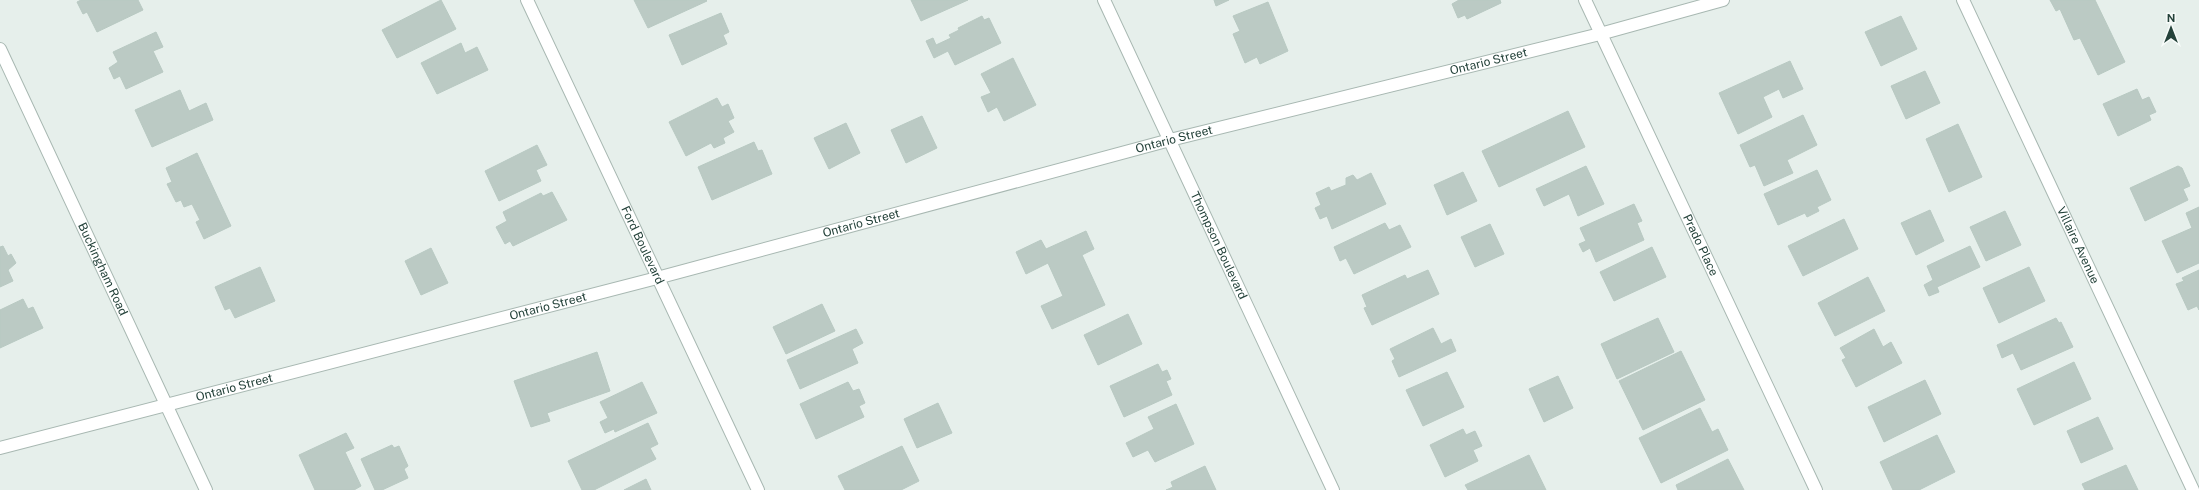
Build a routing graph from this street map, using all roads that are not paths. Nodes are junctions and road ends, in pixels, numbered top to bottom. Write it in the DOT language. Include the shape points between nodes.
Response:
graph roads {
  1 [pos="527,0"];
  2 [pos="1104,0"];
  3 [pos="1585,0"];
  4 [pos="1723,0"];
  5 [pos="1963,0"];
  6 [pos="1600,34"];
  7 [pos="0,49"];
  8 [pos="1170,140"];
  9 [pos="657,278"];
  10 [pos="166,406"];
  11 [pos="0,448"];
  12 [pos="206,490"];
  13 [pos="758,490"];
  14 [pos="1333,490"];
  15 [pos="1816,490"];
  16 [pos="2193,490"];
  1 -- 9 [label="street, Ford Boulevard"];
  2 -- 8 [label="street, Thompson Boulevard"];
  3 -- 6 [label="street, Prado Place"];
  4 -- 6 [label="street, Ontario Street"];
  5 -- 16 [label="street, Villaire Avenue"];
  6 -- 8 [label="street, Ontario Street"];
  6 -- 15 [label="street, Prado Place"];
  7 -- 10 [label="street, Buckingham Road"];
  8 -- 9 [label="street, Ontario Street"];
  8 -- 14 [label="street, Thompson Boulevard"];
  9 -- 10 [label="street, Ontario Street"];
  9 -- 13 [label="street, Ford Boulevard"];
  10 -- 11 [label="street, Ontario Street"];
  10 -- 12 [label="street, Buckingham Road"];
}
